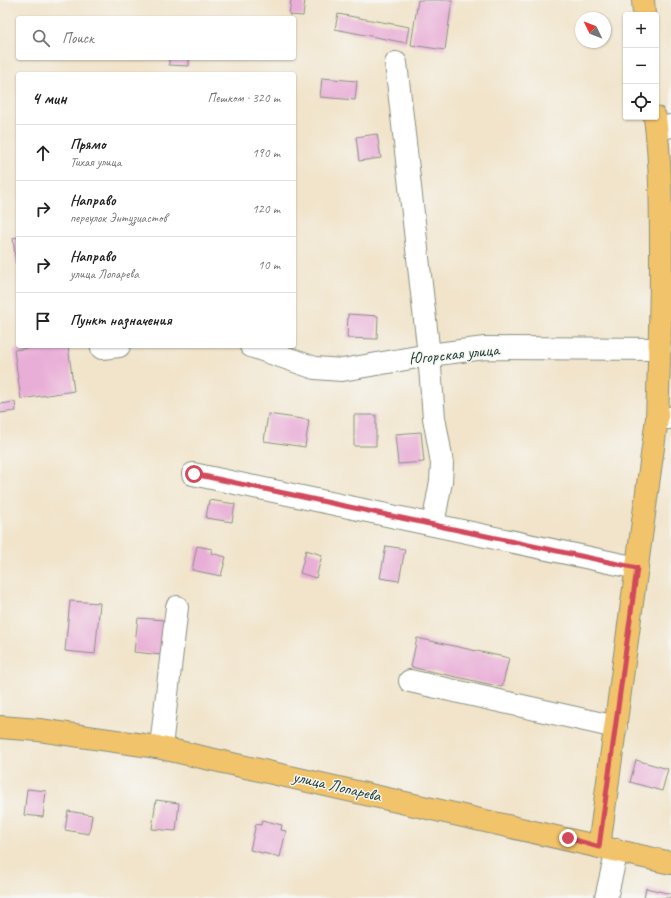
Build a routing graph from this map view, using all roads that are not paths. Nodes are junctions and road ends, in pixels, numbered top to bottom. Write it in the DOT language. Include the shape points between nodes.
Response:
graph roads {
  1 [pos="643,0"];
  2 [pos="644,12"];
  3 [pos="396,63"];
  4 [pos="661,124"];
  5 [pos="258,348"];
  6 [pos="660,349"];
  7 [pos="429,355"];
  8 [pos="664,418"];
  9 [pos="194,474"];
  10 [pos="433,525"];
  11 [pos="637,568"];
  12 [pos="177,607"];
  13 [pos="410,681"];
  14 [pos="0,727"];
  15 [pos="616,727"];
  16 [pos="157,746"];
  17 [pos="608,848"];
  18 [pos="671,863"];
  19 [pos="606,898"];
  1 -- 2 [label="main road"];
  3 -- 7 [label="street"];
  4 -- 6 [label="main road"];
  5 -- 7 [label="street, Югорская улица" via="315,368 342,370"];
  6 -- 7 [label="street, Югорская улица" via="485,348"];
  6 -- 8 [label="main road"];
  7 -- 10 [label="street" via="434,418 442,464"];
  8 -- 11 [label="main road"];
  9 -- 10 [label="street"];
  10 -- 11 [label="street"];
  11 -- 15 [label="main road"];
  12 -- 16 [label="street" via="162,738"];
  13 -- 15 [label="street"];
  14 -- 16 [label="main road, улица Лопарева"];
  15 -- 17 [label="main road"];
  16 -- 17 [label="main road, улица Лопарева"];
  17 -- 18 [label="main road, улица Лопарева"];
  17 -- 19 [label="street"];
}
